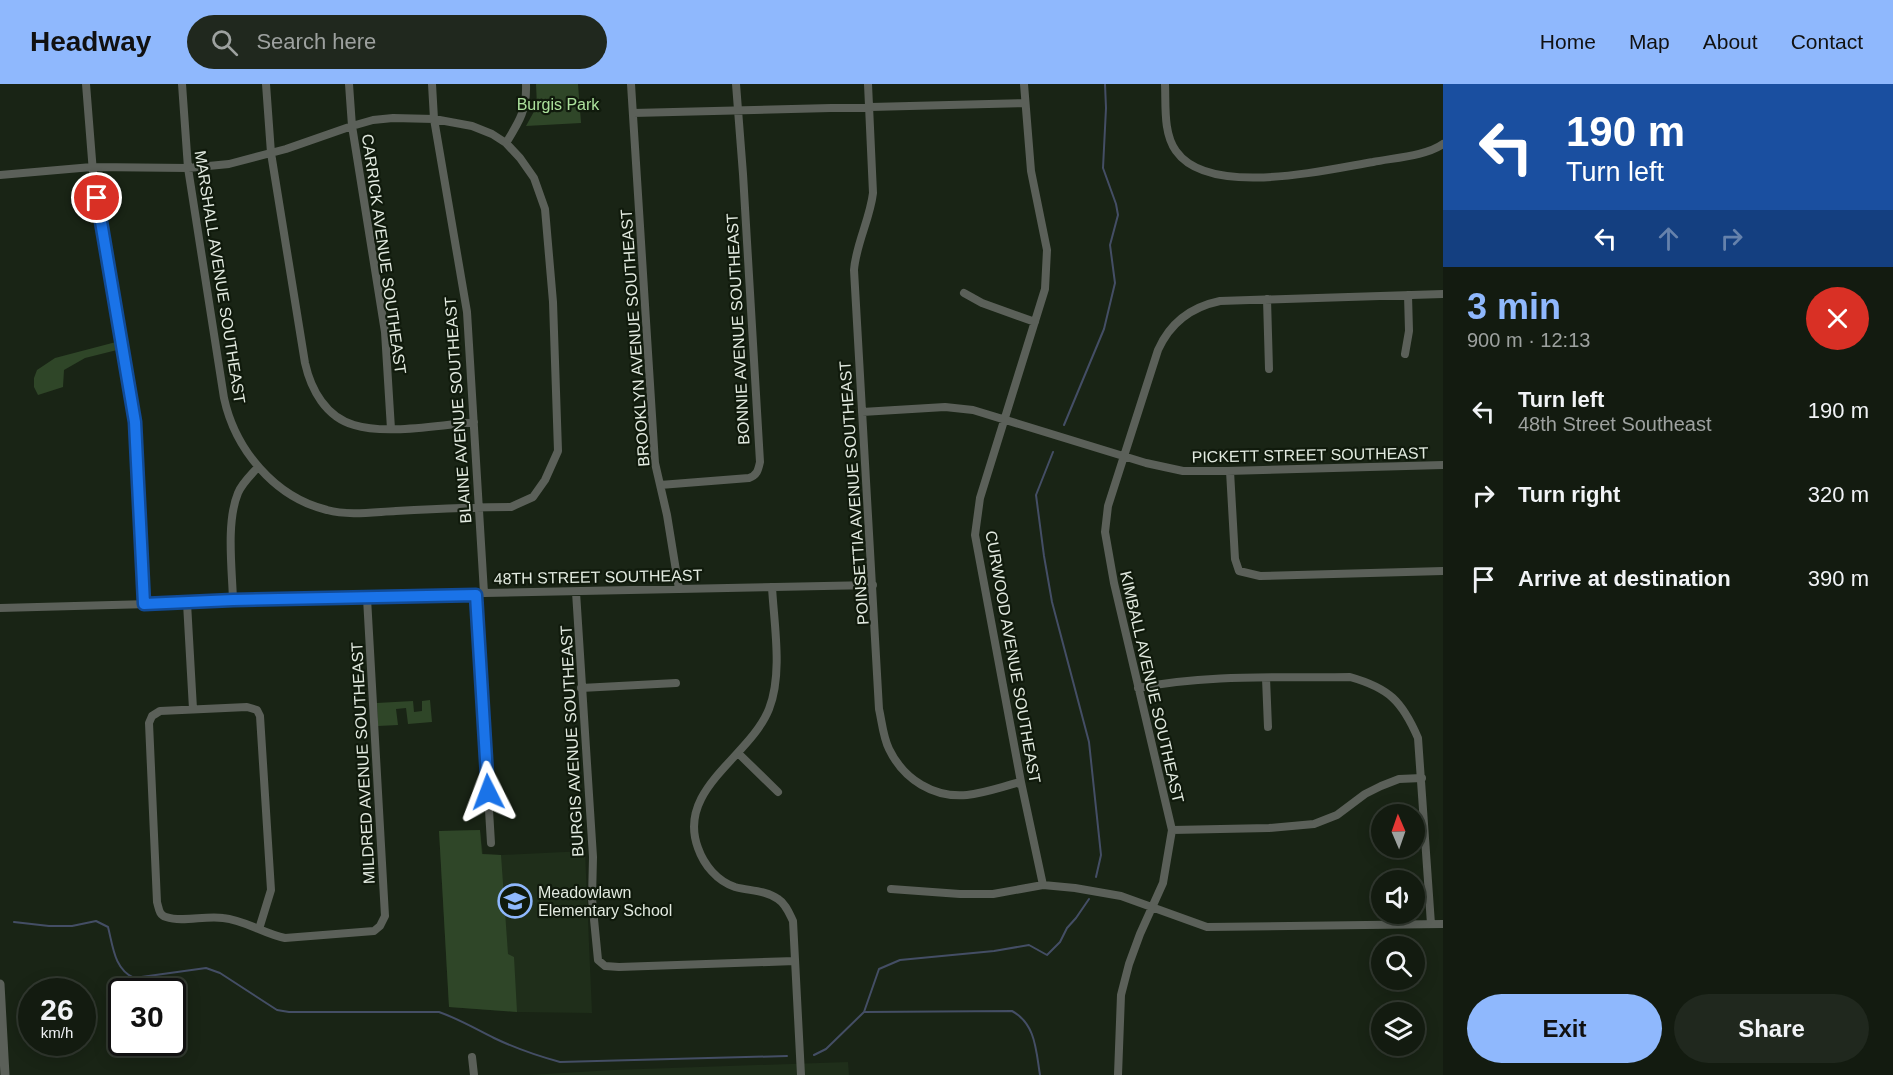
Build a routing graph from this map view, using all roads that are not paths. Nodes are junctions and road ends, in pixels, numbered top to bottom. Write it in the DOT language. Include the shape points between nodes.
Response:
graph roads {
  1 [pos="86,84"];
  2 [pos="182,84"];
  3 [pos="266,84"];
  4 [pos="349,84"];
  5 [pos="432,84"];
  6 [pos="526,84"];
  7 [pos="631,84"];
  8 [pos="736,84"];
  9 [pos="868,84"];
  10 [pos="1024,84"];
  11 [pos="1165,84"];
  12 [pos="1025,103"];
  13 [pos="870,106"];
  14 [pos="737,109"];
  15 [pos="633,113"];
  16 [pos="434,119"];
  17 [pos="352,126"];
  18 [pos="506,143"];
  19 [pos="1443,144"];
  20 [pos="271,153"];
  21 [pos="92,167"];
  22 [pos="188,168"];
  23 [pos="0,175"];
  24 [pos="964,293"];
  25 [pos="1443,294"];
  26 [pos="1408,295"];
  27 [pos="1267,299"];
  28 [pos="1035,322"];
  29 [pos="1405,354"];
  30 [pos="1269,369"];
  31 [pos="862,412"];
  32 [pos="1004,418"];
  33 [pos="474,422"];
  34 [pos="391,429"];
  35 [pos="1124,456"];
  36 [pos="1443,465"];
  37 [pos="258,466"];
  38 [pos="1230,471"];
  39 [pos="660,485"];
  40 [pos="479,507"];
  41 [pos="1443,571"];
  42 [pos="873,585"];
  43 [pos="772,587"];
  44 [pos="679,589"];
  45 [pos="576,592"];
  46 [pos="480,594"];
  47 [pos="368,598"];
  48 [pos="233,600"];
  49 [pos="188,603"];
  50 [pos="144,604"];
  51 [pos="0,608"];
  52 [pos="1266,678"];
  53 [pos="676,683"];
  54 [pos="581,688"];
  55 [pos="1138,688"];
  56 [pos="193,709"];
  57 [pos="1268,727"];
  58 [pos="738,753"];
  59 [pos="1422,778"];
  60 [pos="1021,782"];
  61 [pos="778,792"];
  62 [pos="1172,830"];
  63 [pos="491,843"];
  64 [pos="1043,885"];
  65 [pos="891,889"];
  66 [pos="1152,908"];
  67 [pos="1431,924"];
  68 [pos="1443,924"];
  69 [pos="260,929"];
  70 [pos="795,961"];
  71 [pos="0,984"];
  72 [pos="472,1057"];
  73 [pos="5,1075"];
  74 [pos="474,1075"];
  75 [pos="801,1075"];
  76 [pos="1118,1075"];
  1 -- 21 [label="street"];
  2 -- 22 [label="street, MARSHALL AVENUE SOUTHEAST"];
  3 -- 20 [label="street"];
  4 -- 17 [label="street, CARRICK AVENUE SOUTHEAST"];
  5 -- 16 [label="street, BLAINE AVENUE SOUTHEAST"];
  6 -- 18 [label="street" via="522,117"];
  7 -- 15 [label="street, BROOKLYN AVENUE SOUTHEAST"];
  8 -- 14 [label="street, BONNIE AVENUE SOUTHEAST"];
  9 -- 13 [label="street, POINSETTIA AVENUE SOUTHEAST"];
  10 -- 12 [label="street, CURWOOD AVENUE SOUTHEAST"];
  11 -- 19 [label="street" via="1166,118 1176,151 1187,162 1218,175 1254,178 1303,174 1418,154"];
  12 -- 13 [label="street"];
  12 -- 28 [label="street, CURWOOD AVENUE SOUTHEAST" via="1031,171 1047,250 1045,290"];
  13 -- 14 [label="street"];
  13 -- 31 [label="street, POINSETTIA AVENUE SOUTHEAST" via="872,206 854,270"];
  14 -- 15 [label="street"];
  14 -- 39 [label="street, BONNIE AVENUE SOUTHEAST" via="758,471 748,478"];
  15 -- 39 [label="street, BROOKLYN AVENUE SOUTHEAST" via="655,463"];
  16 -- 17 [label="street" via="393,118"];
  16 -- 18 [label="street" via="472,126"];
  16 -- 33 [label="street, BLAINE AVENUE SOUTHEAST" via="467,312"];
  17 -- 20 [label="street"];
  17 -- 34 [label="street, CARRICK AVENUE SOUTHEAST" via="385,332"];
  18 -- 40 [label="street, MARSHALL AVENUE SOUTHEAST" via="534,178 545,209 553,302 558,452 533,496 511,507"];
  20 -- 22 [label="street" via="229,164"];
  20 -- 34 [label="street" via="309,380 315,394 353,425"];
  21 -- 22 [label="street"];
  21 -- 23 [label="street"];
  21 -- 50 [label="street" via="135,422"];
  22 -- 37 [label="street, MARSHALL AVENUE SOUTHEAST" via="229,419"];
  24 -- 28 [label="street"];
  25 -- 26 [label="street"];
  26 -- 27 [label="street"];
  26 -- 29 [label="street"];
  27 -- 30 [label="street"];
  27 -- 35 [label="street, KIMBALL AVENUE SOUTHEAST" via="1205,305 1170,328 1161,344"];
  28 -- 32 [label="street, CURWOOD AVENUE SOUTHEAST"];
  31 -- 32 [label="street, PICKETT STREET SOUTHEAST" via="945,407"];
  31 -- 42 [label="street, POINSETTIA AVENUE SOUTHEAST"];
  32 -- 35 [label="street, PICKETT STREET SOUTHEAST"];
  32 -- 60 [label="street, CURWOOD AVENUE SOUTHEAST" via="980,498 975,535"];
  33 -- 34 [label="street"];
  33 -- 40 [label="street, BLAINE AVENUE SOUTHEAST"];
  35 -- 38 [label="street, PICKETT STREET SOUTHEAST" via="1183,471"];
  35 -- 55 [label="street, KIMBALL AVENUE SOUTHEAST" via="1108,506 1105,532"];
  36 -- 38 [label="street, PICKETT STREET SOUTHEAST"];
  37 -- 40 [label="street, MARSHALL AVENUE SOUTHEAST" via="287,491 331,511"];
  37 -- 48 [label="street" via="238,491 234,510"];
  38 -- 41 [label="street" via="1239,571 1260,576"];
  39 -- 44 [label="street, BROOKLYN AVENUE SOUTHEAST"];
  40 -- 46 [label="street, BLAINE AVENUE SOUTHEAST"];
  42 -- 43 [label="street, 48TH STREET SOUTHEAST"];
  42 -- 60 [label="street, POINSETTIA AVENUE SOUTHEAST" via="879,709 889,749 905,771 930,790 956,795"];
  43 -- 44 [label="street, 48TH STREET SOUTHEAST"];
  43 -- 58 [label="street" via="775,689 768,711"];
  44 -- 45 [label="street, 48TH STREET SOUTHEAST"];
  45 -- 46 [label="street, 48TH STREET SOUTHEAST"];
  45 -- 54 [label="street, BURGIS AVENUE SOUTHEAST"];
  46 -- 47 [label="street, 48TH STREET SOUTHEAST"];
  46 -- 63 [label="street, BLAINE AVENUE SOUTHEAST"];
  47 -- 48 [label="street, 48TH STREET SOUTHEAST"];
  47 -- 69 [label="street, MILDRED AVENUE SOUTHEAST" via="385,916 374,931 362,934 285,938"];
  48 -- 49 [label="street, 48TH STREET SOUTHEAST"];
  49 -- 50 [label="street, 48TH STREET SOUTHEAST"];
  49 -- 56 [label="street"];
  50 -- 51 [label="street, 48TH STREET SOUTHEAST"];
  52 -- 55 [label="street" via="1165,682"];
  52 -- 57 [label="street"];
  52 -- 59 [label="street" via="1350,677 1372,683 1392,696 1407,713 1418,738"];
  53 -- 54 [label="street"];
  54 -- 70 [label="street, BURGIS AVENUE SOUTHEAST" via="598,960 605,966 619,967"];
  55 -- 62 [label="street, KIMBALL AVENUE SOUTHEAST"];
  56 -- 69 [label="street" via="247,707 260,716 271,890"];
  56 -- 69 [label="street" via="160,711 149,723 160,912 174,919 222,917"];
  58 -- 61 [label="street"];
  58 -- 70 [label="street" via="703,794 694,817 697,847 715,875 734,886 778,898 786,907 793,921"];
  59 -- 62 [label="street" via="1399,779 1382,786 1337,815 1314,824"];
  59 -- 67 [label="street"];
  60 -- 64 [label="street, CURWOOD AVENUE SOUTHEAST"];
  62 -- 66 [label="street, KIMBALL AVENUE SOUTHEAST" via="1163,884"];
  64 -- 65 [label="street" via="993,894"];
  64 -- 66 [label="street" via="1099,891"];
  66 -- 67 [label="street" via="1207,927"];
  66 -- 76 [label="street, KIMBALL AVENUE SOUTHEAST" via="1121,994"];
  67 -- 68 [label="street"];
  70 -- 75 [label="street"];
  71 -- 73 [label="street"];
  72 -- 74 [label="street"];
}
